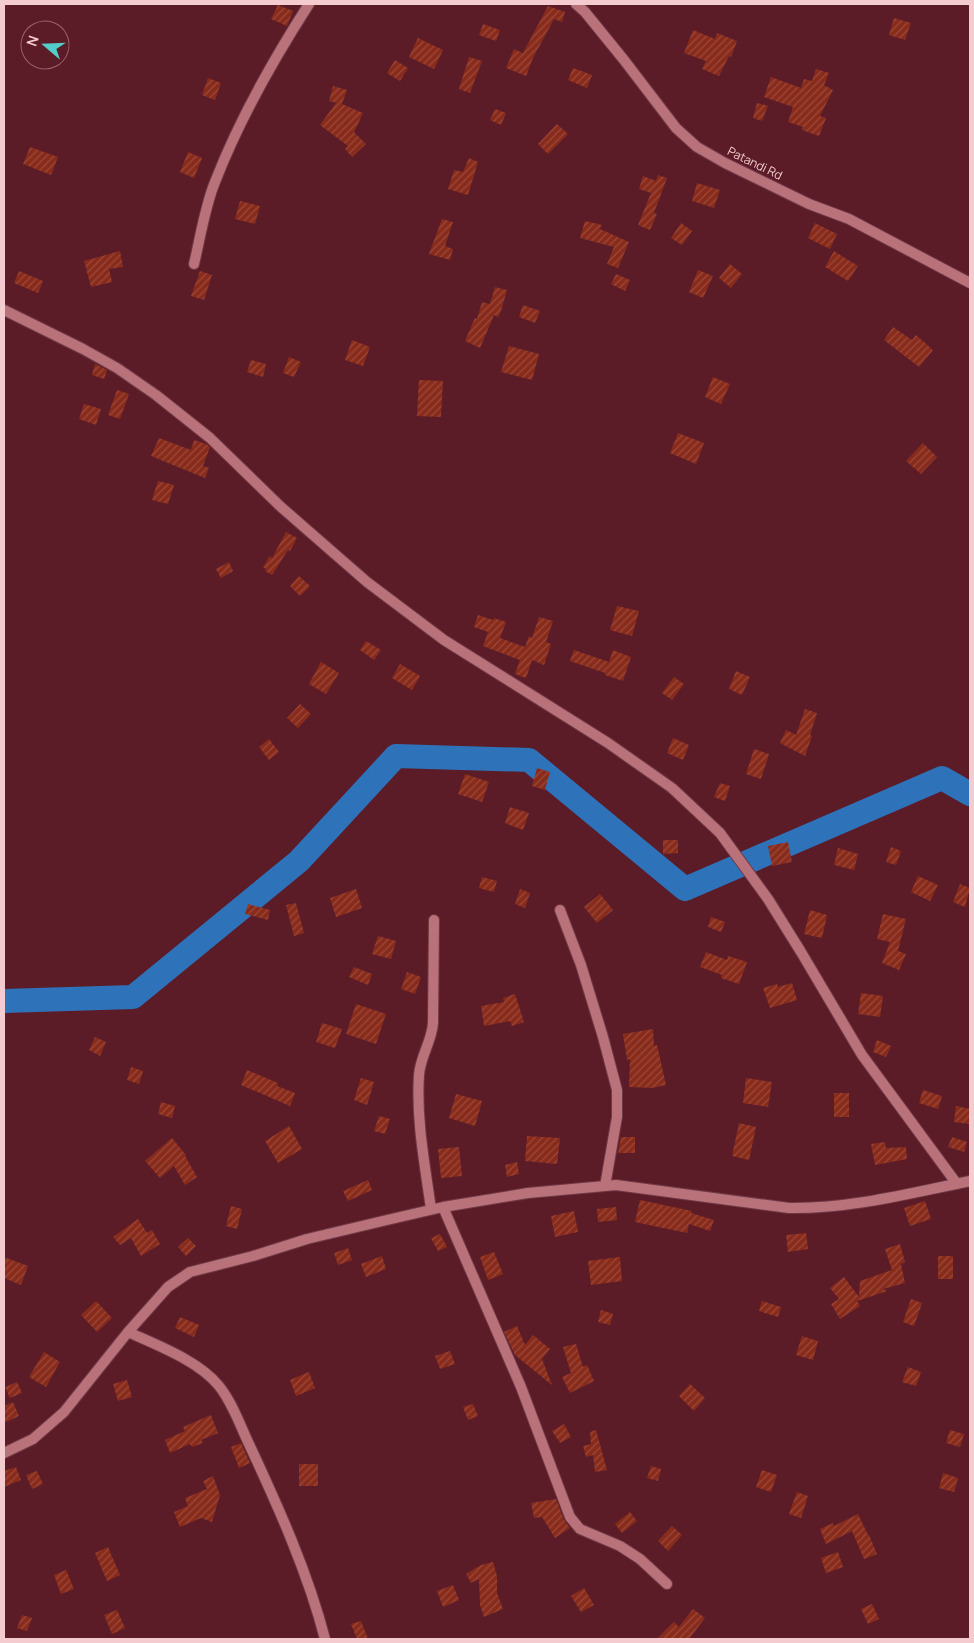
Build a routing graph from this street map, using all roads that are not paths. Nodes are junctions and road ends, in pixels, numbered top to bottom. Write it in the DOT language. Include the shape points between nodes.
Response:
graph roads {
  1 [pos="309,4"];
  2 [pos="576,4"];
  3 [pos="194,264"];
  4 [pos="970,283"];
  5 [pos="4,310"];
  6 [pos="560,910"];
  7 [pos="434,920"];
  8 [pos="970,1181"];
  9 [pos="957,1184"];
  10 [pos="605,1186"];
  11 [pos="443,1207"];
  12 [pos="431,1209"];
  13 [pos="128,1332"];
  14 [pos="4,1453"];
  15 [pos="667,1584"];
  16 [pos="325,1639"];
  1 -- 3 [label="street" via="241,123 214,184"];
  2 -- 4 [label="street, Patandi Rd" via="676,128 697,147 725,164 849,219"];
  5 -- 9 [label="street" via="84,349 156,395 210,438 281,507 367,582 444,640 608,743 672,788 720,833 768,899 862,1055"];
  6 -- 10 [label="street" via="581,965 616,1090 617,1118"];
  7 -- 12 [label="street" via="433,1028 421,1062 419,1120"];
  8 -- 9 [label="street"];
  9 -- 10 [label="street" via="817,1208 789,1208"];
  10 -- 11 [label="street" via="528,1193"];
  11 -- 12 [label="street"];
  11 -- 15 [label="street" via="521,1387 570,1517 580,1529 620,1546 640,1559"];
  12 -- 13 [label="street" via="190,1272 168,1287"];
  13 -- 14 [label="street" via="64,1412 33,1439"];
  13 -- 16 [label="street" via="174,1353 208,1375 228,1399 304,1571"];
}
